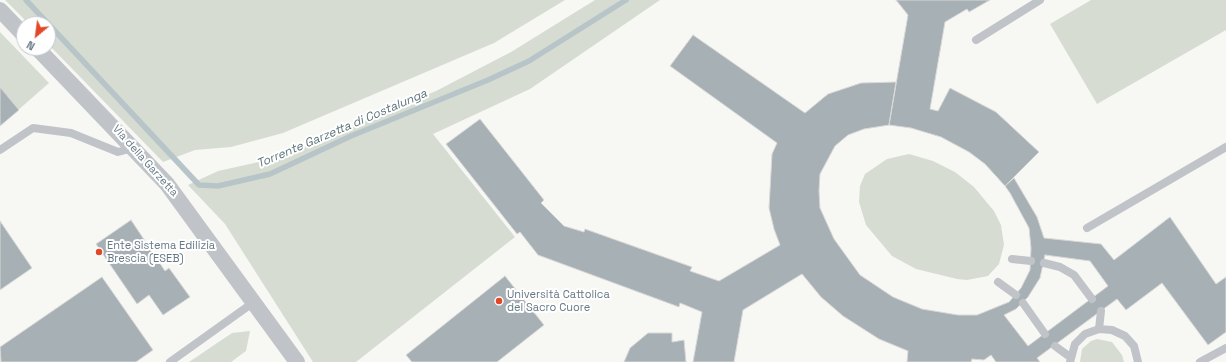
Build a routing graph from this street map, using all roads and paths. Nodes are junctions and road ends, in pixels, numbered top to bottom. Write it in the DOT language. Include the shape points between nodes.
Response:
graph roads {
  1 [pos="1040,0"];
  2 [pos="0,10"];
  3 [pos="16,27"];
  4 [pos="976,40"];
  5 [pos="45,56"];
  6 [pos="1226,147"];
  7 [pos="134,148"];
  8 [pos="0,150"];
  9 [pos="1087,228"];
  10 [pos="1012,259"];
  11 [pos="1031,261"];
  12 [pos="1044,263"];
  13 [pos="998,282"];
  14 [pos="1016,295"];
  15 [pos="1092,299"];
  16 [pos="254,302"];
  17 [pos="1023,303"];
  18 [pos="1101,311"];
  19 [pos="1099,329"];
  20 [pos="1045,334"];
  21 [pos="1055,346"];
  22 [pos="1226,348"];
  23 [pos="1070,359"];
  24 [pos="170,362"];
  25 [pos="297,362"];
  26 [pos="1138,362"];
  27 [pos="1200,362"];
  1 -- 4 [label="lane"];
  2 -- 3 [label="street"];
  5 -- 7 [label="street, Via della Garzetta"];
  6 -- 9 [label="lane"];
  7 -- 8 [label="lane" via="118,152 71,132 33,128"];
  7 -- 16 [label="street, Via della Garzetta" via="167,184"];
  10 -- 11 [label="lane"];
  12 -- 15 [label="lane" via="1060,267 1074,275"];
  13 -- 14 [label="lane"];
  16 -- 24 [label="lane"];
  16 -- 25 [label="street, Via della Garzetta"];
  17 -- 20 [label="lane"];
  18 -- 19 [label="lane"];
  19 -- 23 [label="lane" via="1085,334 1080,339"];
  19 -- 26 [label="lane" via="1112,330 1124,336 1134,346"];
  21 -- 23 [label="lane"];
  22 -- 27 [label="lane"];
}
